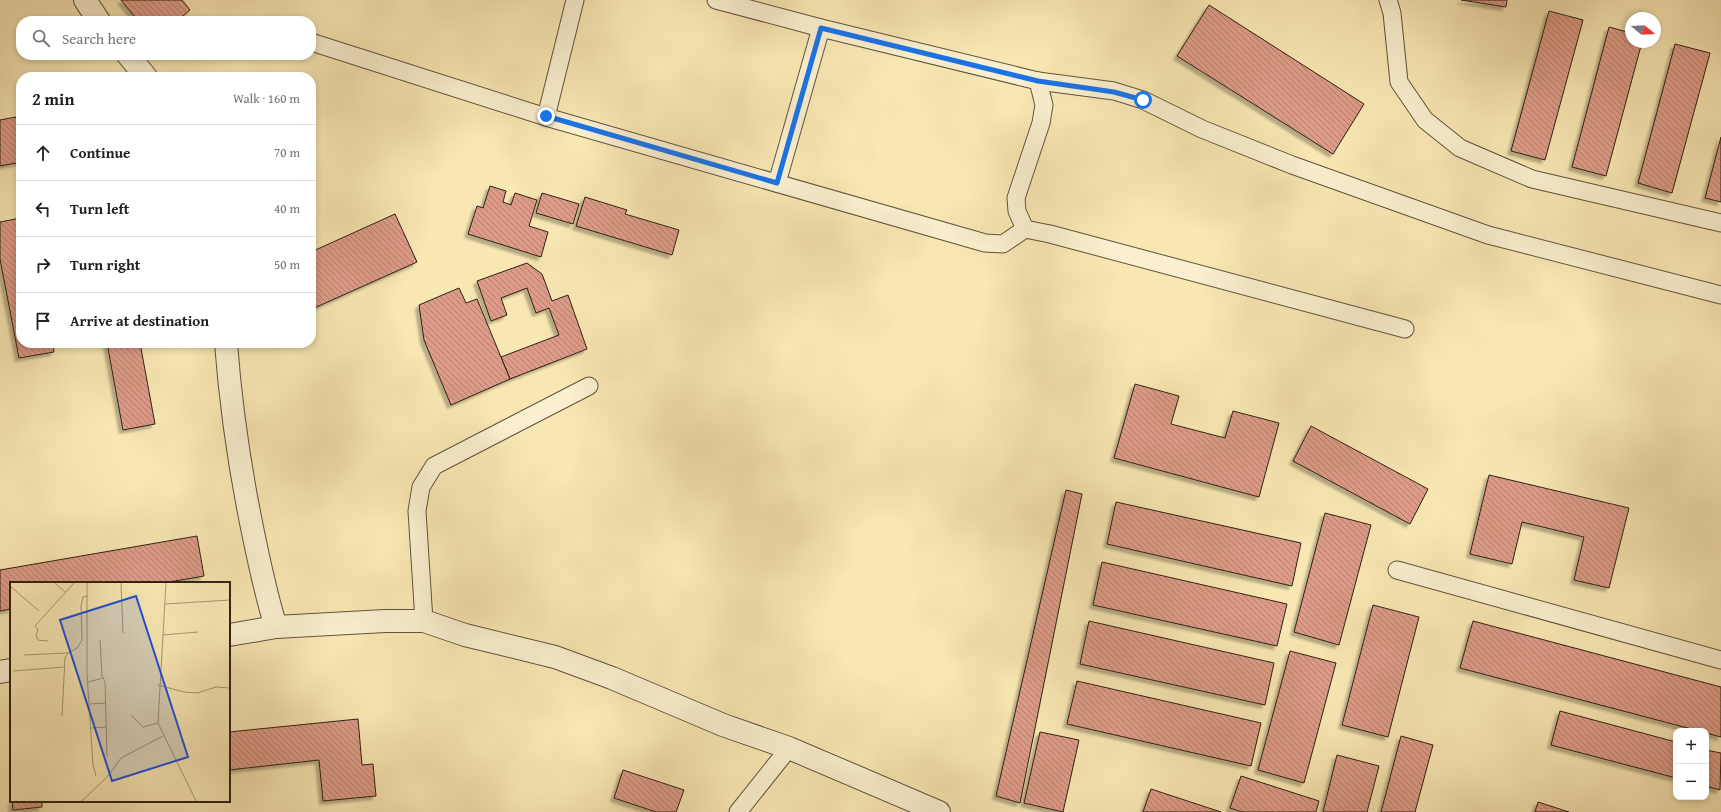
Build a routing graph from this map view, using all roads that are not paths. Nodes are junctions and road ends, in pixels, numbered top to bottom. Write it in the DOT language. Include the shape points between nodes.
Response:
graph roads {
  1 [pos="85,0"];
  2 [pos="575,0"];
  3 [pos="716,0"];
  4 [pos="1388,0"];
  5 [pos="96,16"];
  6 [pos="821,28"];
  7 [pos="316,44"];
  8 [pos="132,60"];
  9 [pos="142,72"];
  10 [pos="1038,81"];
  11 [pos="546,116"];
  12 [pos="777,183"];
  13 [pos="1721,223"];
  14 [pos="1025,229"];
  15 [pos="1721,295"];
  16 [pos="1405,329"];
  17 [pos="226,348"];
  18 [pos="589,386"];
  19 [pos="1397,570"];
  20 [pos="424,621"];
  21 [pos="276,627"];
  22 [pos="230,635"];
  23 [pos="1721,660"];
  24 [pos="10,670"];
  25 [pos="0,672"];
  26 [pos="789,748"];
  27 [pos="738,812"];
  28 [pos="939,812"];
  1 -- 5 [label="street"];
  2 -- 11 [label="lane"];
  3 -- 6 [label="lane"];
  4 -- 13 [label="lane" via="1392,13 1399,82 1425,120 1460,148 1532,179"];
  6 -- 10 [label="lane"];
  6 -- 12 [label="lane"];
  7 -- 11 [label="lane"];
  8 -- 9 [label="street"];
  10 -- 14 [label="lane" via="1044,105 1041,122 1016,198 1017,211"];
  10 -- 15 [label="lane" via="1114,92 1143,100 1202,129 1285,162 1488,235"];
  11 -- 12 [label="lane"];
  12 -- 14 [label="lane" via="985,243 1003,244"];
  14 -- 16 [label="lane"];
  17 -- 21 [label="street" via="230,400 248,511 267,600"];
  18 -- 20 [label="lane" via="434,466 421,487 417,511"];
  19 -- 23 [label="lane"];
  20 -- 21 [label="street"];
  20 -- 26 [label="street" via="465,635 555,657 724,725"];
  21 -- 22 [label="street"];
  24 -- 25 [label="street"];
  26 -- 27 [label="lane"];
  26 -- 28 [label="street"];
}
